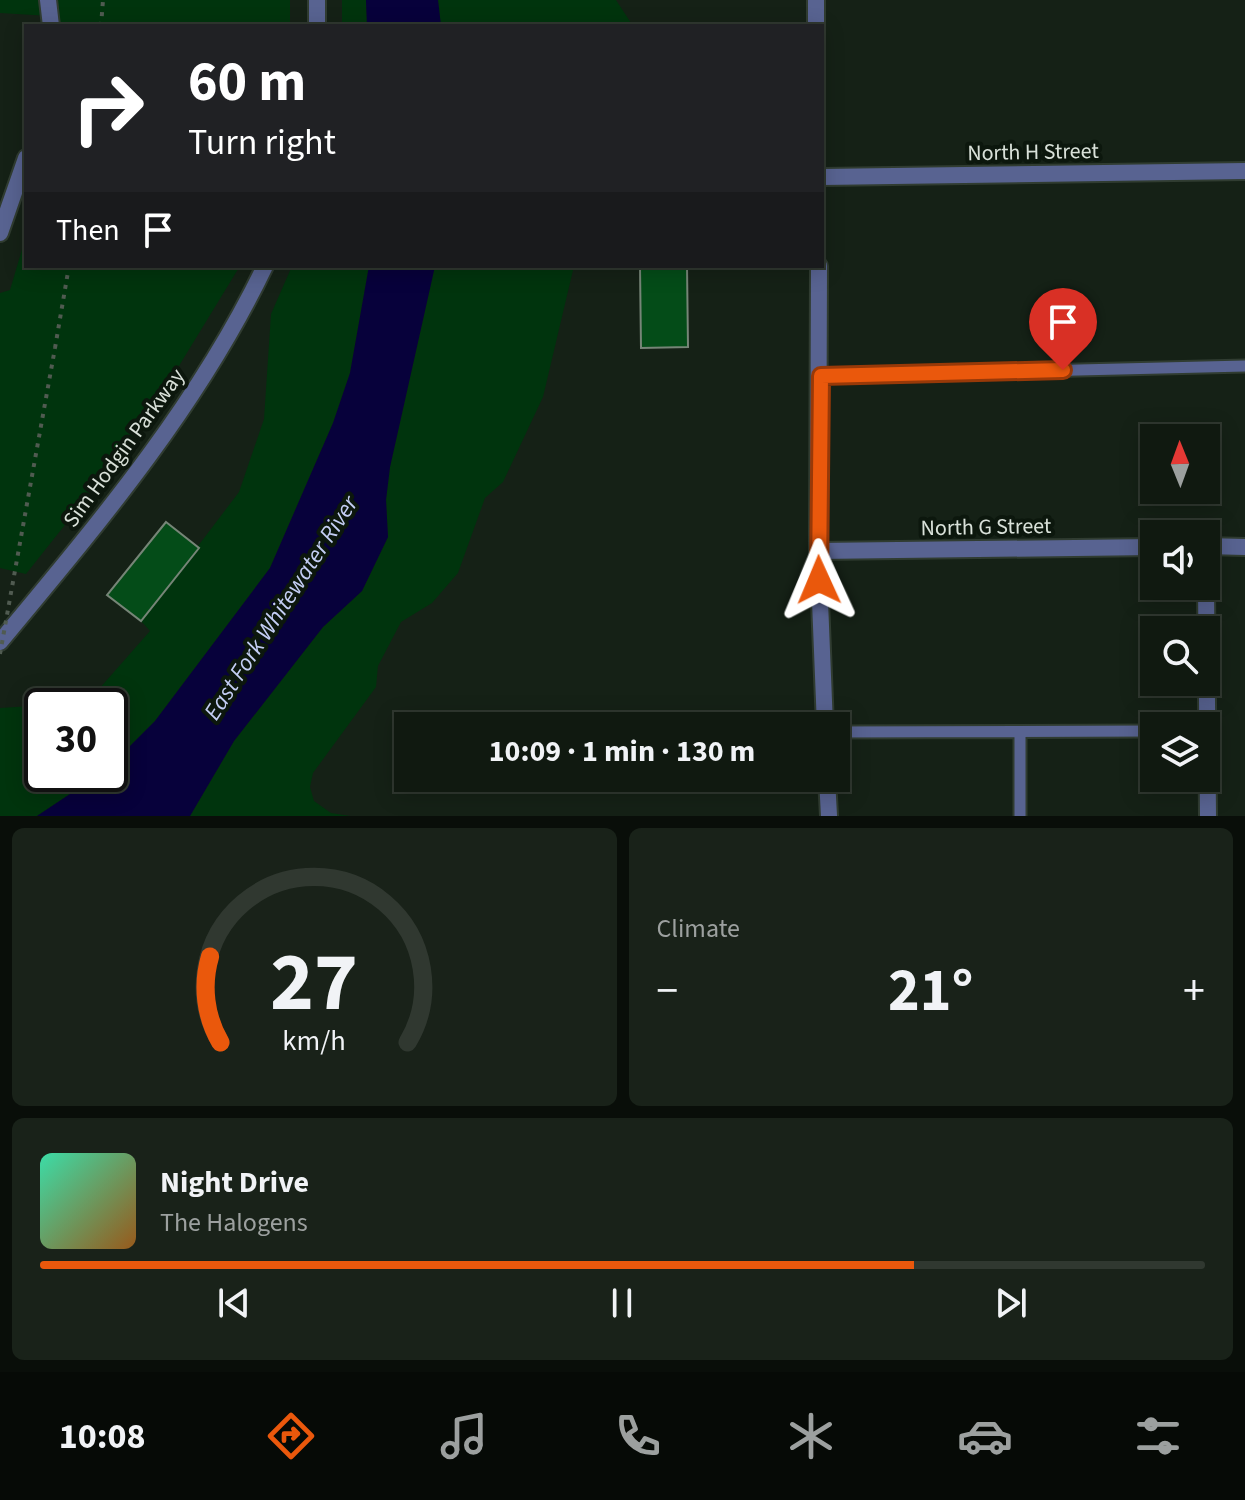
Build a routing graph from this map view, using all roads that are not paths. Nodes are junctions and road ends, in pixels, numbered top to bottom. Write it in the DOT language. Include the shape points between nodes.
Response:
graph roads {
  1 [pos="48,0"];
  2 [pos="317,0"];
  3 [pos="816,0"];
  4 [pos="51,24"];
  5 [pos="317,24"];
  6 [pos="816,24"];
  7 [pos="24,164"];
  8 [pos="1245,171"];
  9 [pos="824,177"];
  10 [pos="0,233"];
  11 [pos="264,268"];
  12 [pos="819,268"];
  13 [pos="1245,366"];
  14 [pos="821,376"];
  15 [pos="1220,546"];
  16 [pos="1140,547"];
  17 [pos="1245,547"];
  18 [pos="818,551"];
  19 [pos="1206,600"];
  20 [pos="0,642"];
  21 [pos="824,712"];
  22 [pos="1207,712"];
  23 [pos="1140,731"];
  24 [pos="850,732"];
  25 [pos="1020,732"];
  26 [pos="828,792"];
  27 [pos="1208,792"];
  28 [pos="829,816"];
  29 [pos="1020,816"];
  30 [pos="1208,816"];
  1 -- 4 [label="street"];
  2 -- 5 [label="street"];
  3 -- 6 [label="street"];
  7 -- 10 [label="street"];
  8 -- 9 [label="street, North H Street"];
  11 -- 20 [label="street, Sim Hodgin Parkway" via="166,434"];
  12 -- 14 [label="street"];
  13 -- 14 [label="lane"];
  14 -- 18 [label="street"];
  15 -- 17 [label="street"];
  16 -- 18 [label="street, North G Street"];
  18 -- 21 [label="street"];
  19 -- 22 [label="street"];
  23 -- 25 [label="lane"];
  24 -- 25 [label="lane"];
  25 -- 29 [label="lane"];
  26 -- 28 [label="street"];
  27 -- 30 [label="street"];
}
